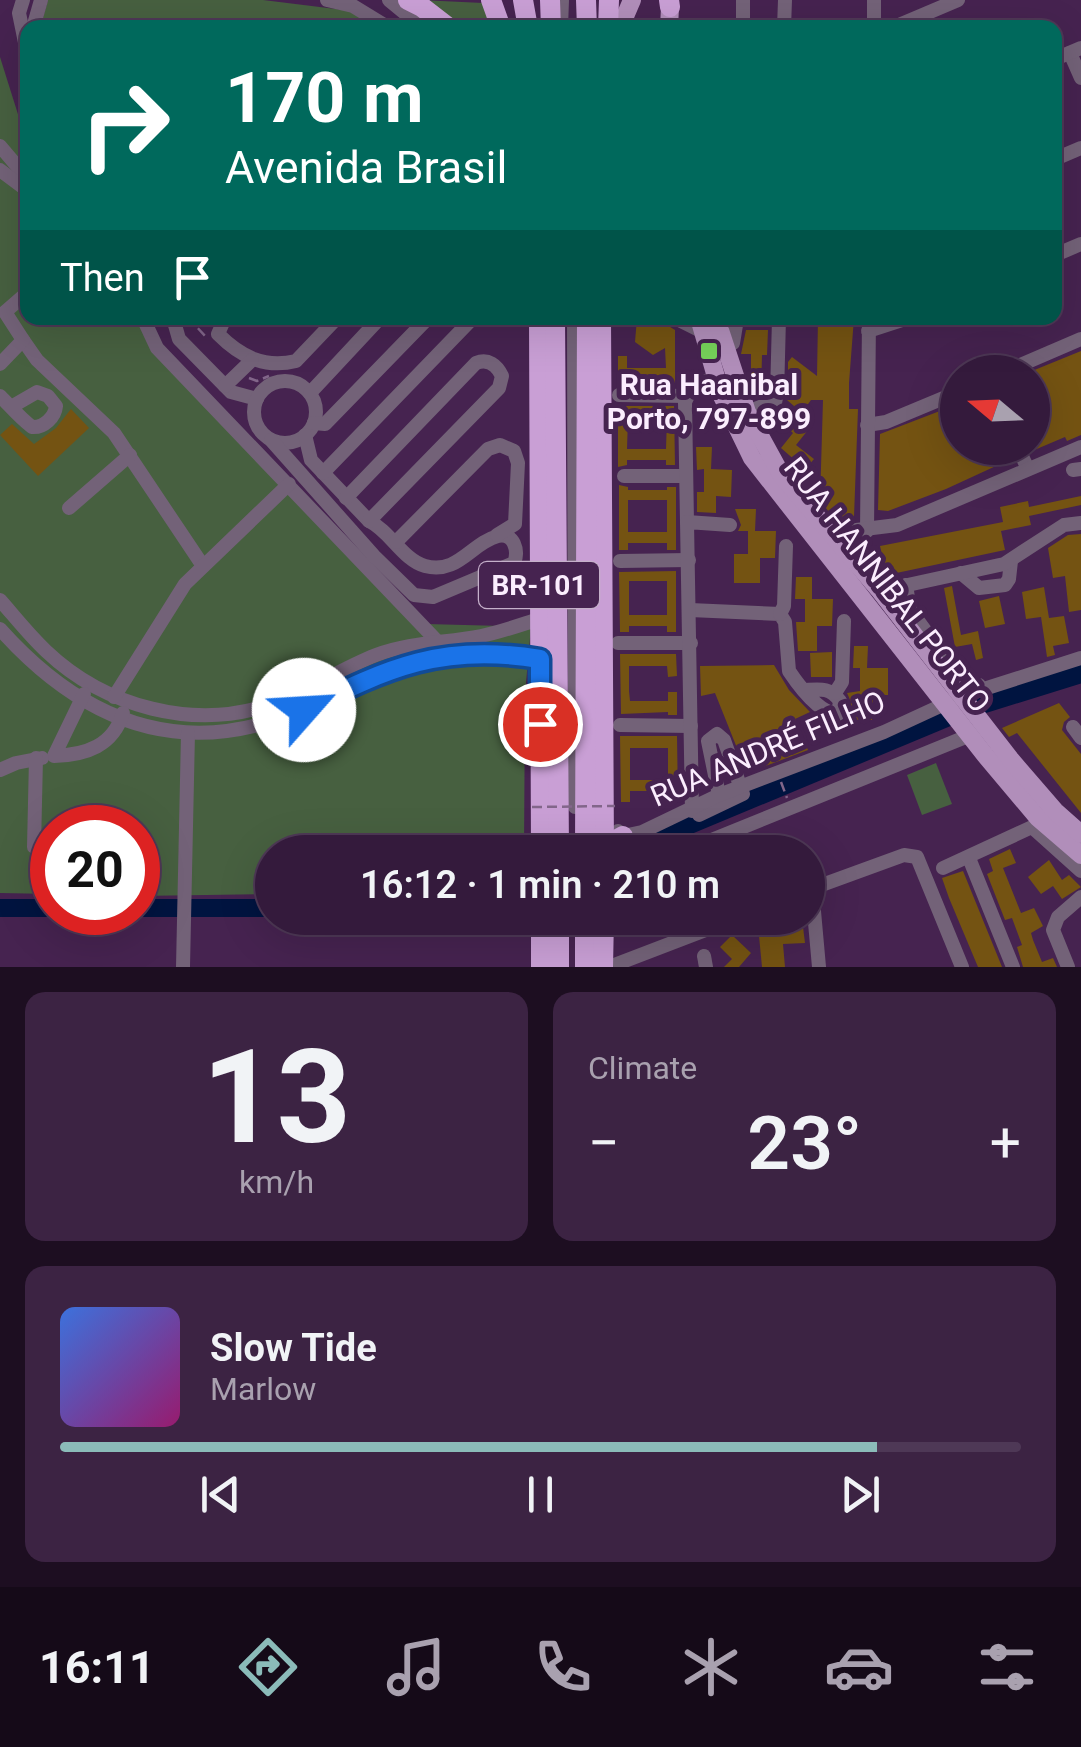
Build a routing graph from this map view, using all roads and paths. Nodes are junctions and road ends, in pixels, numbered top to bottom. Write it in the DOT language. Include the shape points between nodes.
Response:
graph roads {
  1 [pos="327,0"];
  2 [pos="389,0"];
  3 [pos="408,0"];
  4 [pos="958,0"];
  5 [pos="375,20"];
  6 [pos="414,20"];
  7 [pos="438,20"];
  8 [pos="911,20"];
  9 [pos="1076,50"];
  10 [pos="1081,78"];
  11 [pos="0,146"];
  12 [pos="0,170"];
  13 [pos="20,170"];
  14 [pos="20,186"];
  15 [pos="20,299"];
  16 [pos="146,325"];
  17 [pos="175,325"];
  18 [pos="221,325"];
  19 [pos="330,325"];
  20 [pos="364,325"];
  21 [pos="373,325"];
  22 [pos="421,325"];
  23 [pos="465,325"];
  24 [pos="534,325"];
  25 [pos="555,325"];
  26 [pos="564,325"];
  27 [pos="574,325"];
  28 [pos="587,325"];
  29 [pos="607,325"];
  30 [pos="707,325"];
  31 [pos="707,325"];
  32 [pos="735,325"];
  33 [pos="780,325"];
  34 [pos="868,325"];
  35 [pos="1081,339"];
  36 [pos="23,340"];
  37 [pos="734,343"];
  38 [pos="1044,355"];
  39 [pos="252,360"];
  40 [pos="0,364"];
  41 [pos="716,377"];
  42 [pos="540,382"];
  43 [pos="224,386"];
  44 [pos="307,390"];
  45 [pos="620,395"];
  46 [pos="686,396"];
  47 [pos="776,396"];
  48 [pos="257,399"];
  49 [pos="940,400"];
  50 [pos="747,412"];
  51 [pos="772,423"];
  52 [pos="867,425"];
  53 [pos="310,429"];
  54 [pos="271,440"];
  55 [pos="1081,446"];
  56 [pos="556,450"];
  57 [pos="130,455"];
  58 [pos="1026,465"];
  59 [pos="1028,469"];
  60 [pos="323,473"];
  61 [pos="624,476"];
  62 [pos="685,476"];
  63 [pos="289,484"];
  64 [pos="346,498"];
  65 [pos="69,508"];
  66 [pos="369,522"];
  67 [pos="687,522"];
  68 [pos="540,523"];
  69 [pos="1081,523"];
  70 [pos="515,524"];
  71 [pos="730,525"];
  72 [pos="494,537"];
  73 [pos="843,538"];
  74 [pos="396,542"];
  75 [pos="786,546"];
  76 [pos="688,560"];
  77 [pos="620,561"];
  78 [pos="203,566"];
  79 [pos="906,585"];
  80 [pos="880,591"];
  81 [pos="0,600"];
  82 [pos="690,610"];
  83 [pos="780,614"];
  84 [pos="539,619"];
  85 [pos="844,621"];
  86 [pos="0,629"];
  87 [pos="437,640"];
  88 [pos="618,643"];
  89 [pos="690,643"];
  90 [pos="1081,657"];
  91 [pos="540,659"];
  92 [pos="89,684"];
  93 [pos="805,690"];
  94 [pos="834,694"];
  95 [pos="962,696"];
  96 [pos="120,699"];
  97 [pos="81,702"];
  98 [pos="943,704"];
  99 [pos="122,719"];
  100 [pos="620,725"];
  101 [pos="691,726"];
  102 [pos="978,732"];
  103 [pos="188,733"];
  104 [pos="54,756"];
  105 [pos="36,758"];
  106 [pos="0,770"];
  107 [pos="779,778"];
  108 [pos="743,786"];
  109 [pos="719,796"];
  110 [pos="789,803"];
  111 [pos="35,805"];
  112 [pos="532,807"];
  113 [pos="610,808"];
  114 [pos="692,810"];
  115 [pos="1081,834"];
  116 [pos="541,835"];
  117 [pos="559,835"];
  118 [pos="566,835"];
  119 [pos="576,835"];
  120 [pos="585,835"];
  121 [pos="612,835"];
  122 [pos="635,835"];
  123 [pos="648,835"];
  124 [pos="724,835"];
  125 [pos="1081,855"];
  126 [pos="969,858"];
  127 [pos="943,868"];
  128 [pos="1081,871"];
  129 [pos="825,884"];
  130 [pos="1081,898"];
  131 [pos="541,935"];
  132 [pos="559,935"];
  133 [pos="567,935"];
  134 [pos="576,935"];
  135 [pos="585,935"];
  136 [pos="605,935"];
  137 [pos="692,935"];
  138 [pos="815,935"];
  139 [pos="183,967"];
  140 [pos="542,967"];
  141 [pos="558,967"];
  142 [pos="567,967"];
  143 [pos="576,967"];
  144 [pos="585,967"];
  145 [pos="606,967"];
  146 [pos="819,967"];
  147 [pos="962,967"];
  148 [pos="1013,967"];
  149 [pos="1068,967"];
  1 -- 5 [label="street"];
  2 -- 6 [label="street"];
  3 -- 7 [label="highway"];
  4 -- 8 [label="street"];
  9 -- 10 [label="street"];
  11 -- 13 [label="street"];
  12 -- 14 [label="street"];
  15 -- 36 [label="street" via="5,312"];
  16 -- 63 [label="street" via="157,348"];
  17 -- 43 [label="street" via="179,338"];
  18 -- 39 [label="street" via="218,334"];
  19 -- 39 [label="street" via="296,361"];
  20 -- 44 [label="street"];
  21 -- 44 [label="street"];
  22 -- 53 [label="street" via="325,424"];
  23 -- 60 [label="street"];
  24 -- 42 [label="highway, BR-101"];
  25 -- 56 [label="highway, BR-101"];
  26 -- 118 [label="street"];
  27 -- 119 [label="street"];
  28 -- 120 [label="highway, BR-101"];
  29 -- 113 [label="highway, BR-101"];
  30 -- 41 [label="main road, RUA HANNIBAL PORTO"];
  31 -- 50 [label="main road, RUA HANNIBAL PORTO"];
  32 -- 37 [label="street"];
  33 -- 47 [label="street"];
  34 -- 52 [label="street"];
  35 -- 38 [label="street"];
  36 -- 40 [label="street"];
  36 -- 57 [label="street"];
  39 -- 43 [label="street"];
  41 -- 46 [label="street"];
  41 -- 73 [label="main road, RUA HANNIBAL PORTO" via="752,458 812,538"];
  42 -- 56 [label="highway"];
  42 -- 68 [label="highway, BR-101"];
  43 -- 48 [label="street"];
  44 -- 48 [label="street" via="278,382"];
  44 -- 53 [label="street" via="315,402"];
  45 -- 46 [label="street"];
  46 -- 62 [label="street"];
  47 -- 50 [label="street"];
  47 -- 51 [label="street"];
  48 -- 54 [label="street" via="255,418"];
  49 -- 52 [label="street"];
  50 -- 73 [label="main road, RUA HANNIBAL PORTO" via="782,476"];
  52 -- 73 [label="street"];
  53 -- 54 [label="street" via="289,443"];
  53 -- 60 [label="street" via="311,460"];
  54 -- 72 [label="street" via="414,595 434,598 514,563 510,538"];
  55 -- 59 [label="street"];
  56 -- 117 [label="highway, BR-101"];
  57 -- 65 [label="street"];
  57 -- 78 [label="street"];
  58 -- 59 [label="street"];
  59 -- 73 [label="street" via="908,520"];
  60 -- 64 [label="street"];
  61 -- 62 [label="street"];
  62 -- 67 [label="street"];
  63 -- 78 [label="street"];
  63 -- 87 [label="street"];
  64 -- 66 [label="street"];
  64 -- 66 [label="street" via="476,363 497,367 499,388"];
  66 -- 74 [label="street"];
  67 -- 71 [label="street"];
  67 -- 76 [label="street"];
  68 -- 70 [label="street"];
  68 -- 84 [label="highway, BR-101"];
  69 -- 79 [label="street" via="1064,525 1011,561"];
  70 -- 72 [label="street"];
  70 -- 74 [label="street" via="518,463 507,446 494,446"];
  72 -- 74 [label="street" via="441,568 422,566"];
  73 -- 80 [label="main road, RUA HANNIBAL PORTO"];
  73 -- 98 [label="main road, RUA HANNIBAL PORTO"];
  75 -- 83 [label="street"];
  76 -- 77 [label="street"];
  76 -- 82 [label="street"];
  78 -- 96 [label="street" via="185,584"];
  79 -- 80 [label="street"];
  79 -- 90 [label="street" via="910,610 968,686"];
  80 -- 95 [label="main road, RUA HANNIBAL PORTO"];
  81 -- 92 [label="street" via="46,651"];
  82 -- 83 [label="street"];
  82 -- 89 [label="street"];
  83 -- 93 [label="street" via="786,663"];
  84 -- 87 [label="street" via="482,636"];
  84 -- 91 [label="highway, BR-101"];
  85 -- 94 [label="street" via="842,682"];
  86 -- 97 [label="street"];
  87 -- 96 [label="street" via="376,655 297,694 234,714 178,714"];
  88 -- 89 [label="street"];
  89 -- 101 [label="street"];
  90 -- 95 [label="street, RUA ANDRÉ FILHO"];
  91 -- 103 [label="street" via="490,652 416,661 278,719"];
  91 -- 116 [label="highway, BR-101"];
  92 -- 96 [label="street"];
  92 -- 97 [label="street"];
  93 -- 94 [label="street"];
  93 -- 94 [label="street" via="833,716 841,709"];
  95 -- 98 [label="street, RUA ANDRÉ FILHO"];
  95 -- 102 [label="main road, RUA HANNIBAL PORTO"];
  96 -- 99 [label="street"];
  97 -- 99 [label="street"];
  97 -- 104 [label="street"];
  98 -- 102 [label="main road, RUA HANNIBAL PORTO"];
  98 -- 108 [label="street, RUA ANDRÉ FILHO"];
  99 -- 103 [label="street"];
  99 -- 104 [label="street" via="102,745"];
  100 -- 101 [label="street"];
  101 -- 114 [label="street"];
  102 -- 115 [label="main road, RUA HANNIBAL PORTO"];
  102 -- 124 [label="street, RUA ANDRÉ FILHO"];
  102 -- 125 [label="main road, RUA HANNIBAL PORTO" via="1038,818"];
  103 -- 139 [label="street"];
  104 -- 105 [label="street"];
  105 -- 106 [label="street"];
  105 -- 111 [label="street"];
  107 -- 110 [label="path"];
  108 -- 109 [label="street, RUA ANDRÉ FILHO"];
  108 -- 109 [label="street" via="724,740 714,734 708,746"];
  108 -- 123 [label="street" via="741,796"];
  109 -- 114 [label="street, RUA ANDRÉ FILHO"];
  112 -- 113 [label="path, bridge"];
  113 -- 121 [label="highway, BR-101"];
  114 -- 122 [label="street, RUA ANDRÉ FILHO"];
  126 -- 127 [label="street"];
  126 -- 128 [label="street" via="1032,827"];
  126 -- 148 [label="street"];
  129 -- 147 [label="street" via="904,855 917,857"];
  130 -- 149 [label="street" via="1053,930"];
  131 -- 140 [label="highway"];
  132 -- 141 [label="highway"];
  133 -- 142 [label="street"];
  134 -- 143 [label="street"];
  135 -- 144 [label="highway"];
  136 -- 145 [label="highway"];
  137 -- 145 [label="street"];
  138 -- 146 [label="street"];
}
